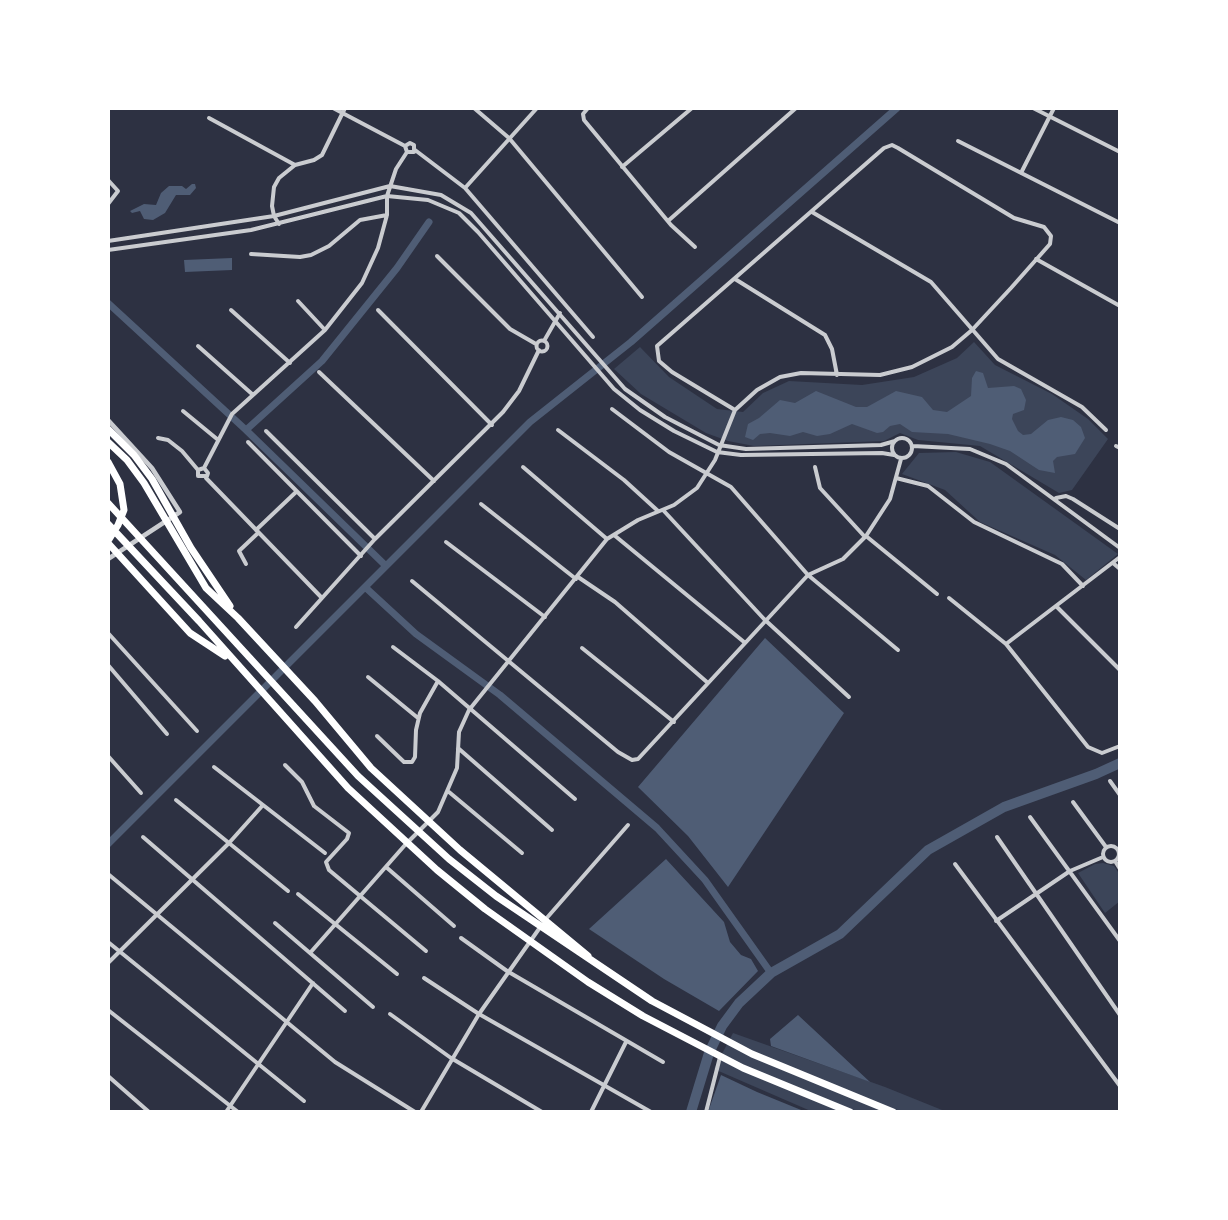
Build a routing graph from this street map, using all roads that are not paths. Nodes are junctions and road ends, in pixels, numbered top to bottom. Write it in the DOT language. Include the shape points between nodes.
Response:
graph roads {
  1 [pos="333,108"];
  2 [pos="474,108"];
  3 [pos="537,108"];
  4 [pos="588,108"];
  5 [pos="692,108"];
  6 [pos="796,108"];
  7 [pos="1033,108"];
  8 [pos="1054,108"];
  9 [pos="344,110"];
  10 [pos="1050,116"];
  11 [pos="209,118"];
  12 [pos="508,138"];
  13 [pos="958,141"];
  14 [pos="405,146"];
  15 [pos="414,150"];
  16 [pos="406,152"];
  17 [pos="1120,152"];
  18 [pos="296,165"];
  19 [pos="622,167"];
  20 [pos="1021,173"];
  21 [pos="108,180"];
  22 [pos="390,186"];
  23 [pos="465,188"];
  24 [pos="387,196"];
  25 [pos="108,204"];
  26 [pos="812,212"];
  27 [pos="387,214"];
  28 [pos="274,216"];
  29 [pos="668,221"];
  30 [pos="1120,223"];
  31 [pos="279,224"];
  32 [pos="108,241"];
  33 [pos="695,247"];
  34 [pos="108,250"];
  35 [pos="251,254"];
  36 [pos="437,256"];
  37 [pos="1036,259"];
  38 [pos="735,279"];
  39 [pos="642,297"];
  40 [pos="298,302"];
  41 [pos="1120,306"];
  42 [pos="231,310"];
  43 [pos="378,310"];
  44 [pos="560,313"];
  45 [pos="554,321"];
  46 [pos="325,330"];
  47 [pos="972,330"];
  48 [pos="593,337"];
  49 [pos="544,341"];
  50 [pos="536,344"];
  51 [pos="198,346"];
  52 [pos="539,350"];
  53 [pos="290,363"];
  54 [pos="319,372"];
  55 [pos="838,375"];
  56 [pos="252,394"];
  57 [pos="612,409"];
  58 [pos="735,410"];
  59 [pos="183,411"];
  60 [pos="108,420"];
  61 [pos="492,425"];
  62 [pos="108,429"];
  63 [pos="1106,429"];
  64 [pos="558,430"];
  65 [pos="266,431"];
  66 [pos="158,438"];
  67 [pos="217,439"];
  68 [pos="895,441"];
  69 [pos="108,442"];
  70 [pos="248,442"];
  71 [pos="719,445"];
  72 [pos="913,446"];
  73 [pos="717,452"];
  74 [pos="894,455"];
  75 [pos="901,459"];
  76 [pos="108,462"];
  77 [pos="523,467"];
  78 [pos="815,467"];
  79 [pos="204,468"];
  80 [pos="198,470"];
  81 [pos="708,474"];
  82 [pos="206,477"];
  83 [pos="896,477"];
  84 [pos="434,481"];
  85 [pos="296,492"];
  86 [pos="1056,498"];
  87 [pos="108,502"];
  88 [pos="481,504"];
  89 [pos="661,510"];
  90 [pos="108,524"];
  91 [pos="1120,529"];
  92 [pos="257,531"];
  93 [pos="614,535"];
  94 [pos="866,536"];
  95 [pos="607,539"];
  96 [pos="374,540"];
  97 [pos="108,542"];
  98 [pos="446,542"];
  99 [pos="1120,548"];
  100 [pos="362,554"];
  101 [pos="1120,557"];
  102 [pos="108,559"];
  103 [pos="1113,563"];
  104 [pos="246,564"];
  105 [pos="1120,569"];
  106 [pos="808,574"];
  107 [pos="577,578"];
  108 [pos="412,580"];
  109 [pos="1083,586"];
  110 [pos="937,594"];
  111 [pos="321,597"];
  112 [pos="949,598"];
  113 [pos="1057,607"];
  114 [pos="544,617"];
  115 [pos="238,618"];
  116 [pos="764,619"];
  117 [pos="296,627"];
  118 [pos="108,633"];
  119 [pos="110,639"];
  120 [pos="744,642"];
  121 [pos="1006,644"];
  122 [pos="393,647"];
  123 [pos="582,648"];
  124 [pos="898,650"];
  125 [pos="230,659"];
  126 [pos="509,660"];
  127 [pos="108,665"];
  128 [pos="1120,670"];
  129 [pos="368,677"];
  130 [pos="438,681"];
  131 [pos="708,683"];
  132 [pos="849,697"];
  133 [pos="469,710"];
  134 [pos="418,719"];
  135 [pos="674,722"];
  136 [pos="197,731"];
  137 [pos="167,734"];
  138 [pos="376,736"];
  139 [pos="1120,746"];
  140 [pos="458,748"];
  141 [pos="108,756"];
  142 [pos="285,765"];
  143 [pos="214,767"];
  144 [pos="1110,782"];
  145 [pos="449,792"];
  146 [pos="141,793"];
  147 [pos="1120,795"];
  148 [pos="575,798"];
  149 [pos="176,800"];
  150 [pos="1073,802"];
  151 [pos="262,805"];
  152 [pos="1030,817"];
  153 [pos="628,825"];
  154 [pos="552,830"];
  155 [pos="143,837"];
  156 [pos="997,837"];
  157 [pos="229,843"];
  158 [pos="1106,847"];
  159 [pos="1120,851"];
  160 [pos="325,853"];
  161 [pos="522,853"];
  162 [pos="1103,857"];
  163 [pos="1114,861"];
  164 [pos="955,864"];
  165 [pos="386,867"];
  166 [pos="1120,869"];
  167 [pos="1070,871"];
  168 [pos="108,874"];
  169 [pos="191,880"];
  170 [pos="288,891"];
  171 [pos="298,894"];
  172 [pos="1035,894"];
  173 [pos="361,896"];
  174 [pos="157,914"];
  175 [pos="996,921"];
  176 [pos="274,922"];
  177 [pos="333,924"];
  178 [pos="454,926"];
  179 [pos="461,938"];
  180 [pos="1120,941"];
  181 [pos="108,942"];
  182 [pos="119,951"];
  183 [pos="426,951"];
  184 [pos="310,952"];
  185 [pos="108,963"];
  186 [pos="597,966"];
  187 [pos="507,971"];
  188 [pos="397,974"];
  189 [pos="424,978"];
  190 [pos="313,983"];
  191 [pos="373,1006"];
  192 [pos="108,1010"];
  193 [pos="345,1011"];
  194 [pos="390,1014"];
  195 [pos="479,1014"];
  196 [pos="1120,1015"];
  197 [pos="285,1021"];
  198 [pos="626,1042"];
  199 [pos="721,1056"];
  200 [pos="451,1058"];
  201 [pos="663,1062"];
  202 [pos="257,1063"];
  203 [pos="108,1076"];
  204 [pos="602,1086"];
  205 [pos="1120,1086"];
  206 [pos="304,1101"];
  207 [pos="230,1106"];
  208 [pos="149,1112"];
  209 [pos="226,1112"];
  210 [pos="238,1112"];
  211 [pos="415,1112"];
  212 [pos="421,1112"];
  213 [pos="542,1112"];
  214 [pos="591,1112"];
  215 [pos="651,1112"];
  216 [pos="706,1112"];
  217 [pos="850,1112"];
  218 [pos="893,1112"];
  1 -- 9 [label="street"];
  2 -- 12 [label="street"];
  3 -- 12 [label="street"];
  4 -- 19 [label="street" via="584,120"];
  5 -- 19 [label="street"];
  6 -- 29 [label="street"];
  7 -- 10 [label="street"];
  8 -- 10 [label="street"];
  9 -- 14 [label="street"];
  9 -- 18 [label="street" via="322,155"];
  10 -- 17 [label="street"];
  10 -- 20 [label="street"];
  11 -- 18 [label="street"];
  12 -- 23 [label="street"];
  12 -- 39 [label="street"];
  13 -- 20 [label="street"];
  14 -- 15 [label="street" via="412,144"];
  14 -- 16 [label="street"];
  15 -- 16 [label="street"];
  15 -- 23 [label="street"];
  16 -- 22 [label="street"];
  18 -- 28 [label="street" via="273,187"];
  19 -- 29 [label="street"];
  20 -- 30 [label="street"];
  21 -- 25 [label="street" via="118,191"];
  22 -- 24 [label="street"];
  22 -- 28 [label="street"];
  22 -- 44 [label="street" via="441,195 471,213"];
  23 -- 48 [label="street"];
  24 -- 27 [label="street"];
  24 -- 31 [label="street"];
  24 -- 45 [label="street" via="428,200 459,213"];
  26 -- 37 [label="street" via="892,145 1014,218 1044,227 1051,236 1050,244"];
  26 -- 38 [label="street"];
  26 -- 47 [label="street" via="931,282"];
  27 -- 35 [label="street" via="360,219 329,246 311,255"];
  27 -- 46 [label="street" via="378,248 362,283"];
  28 -- 31 [label="street"];
  28 -- 32 [label="street"];
  29 -- 33 [label="street"];
  31 -- 34 [label="street"];
  36 -- 50 [label="street" via="510,329"];
  37 -- 41 [label="street"];
  37 -- 47 [label="street"];
  38 -- 55 [label="street" via="825,335"];
  38 -- 58 [label="street" via="657,346 659,361 672,372"];
  40 -- 46 [label="street"];
  42 -- 53 [label="street"];
  43 -- 61 [label="street"];
  44 -- 45 [label="street"];
  44 -- 71 [label="street" via="641,402"];
  45 -- 49 [label="street"];
  45 -- 73 [label="street" via="606,380 640,410"];
  46 -- 53 [label="street"];
  47 -- 55 [label="street" via="952,347 912,366 873,376"];
  47 -- 63 [label="street" via="998,359 1070,399"];
  49 -- 50 [label="street"];
  49 -- 52 [label="street" via="546,348"];
  50 -- 52 [label="street"];
  51 -- 56 [label="street"];
  52 -- 61 [label="street" via="519,391"];
  53 -- 56 [label="street"];
  54 -- 84 [label="street"];
  55 -- 58 [label="street" via="801,373 780,377 757,390"];
  56 -- 67 [label="street" via="224,424"];
  57 -- 81 [label="street" via="651,441"];
  58 -- 71 [label="street"];
  59 -- 67 [label="street"];
  60 -- 102 [label="street" via="152,468 180,512"];
  61 -- 84 [label="street"];
  62 -- 115 [label="highway" via="152,479 191,548"];
  64 -- 89 [label="street"];
  65 -- 96 [label="street"];
  66 -- 80 [label="street" via="175,444"];
  67 -- 79 [label="street"];
  68 -- 71 [label="street" via="769,450"];
  68 -- 72 [label="street" via="906,438"];
  68 -- 74 [label="street"];
  69 -- 115 [label="highway" via="144,483 206,588"];
  70 -- 85 [label="street"];
  71 -- 73 [label="street"];
  72 -- 75 [label="street" via="910,455"];
  72 -- 86 [label="street" via="947,446 987,455"];
  73 -- 74 [label="street" via="765,457"];
  73 -- 81 [label="street"];
  74 -- 75 [label="street"];
  75 -- 83 [label="street"];
  76 -- 97 [label="highway" via="120,484 124,510"];
  77 -- 95 [label="street"];
  78 -- 94 [label="street" via="820,488"];
  79 -- 80 [label="street"];
  79 -- 82 [label="street"];
  80 -- 82 [label="street" via="198,476"];
  81 -- 89 [label="street" via="688,498"];
  81 -- 106 [label="street" via="731,487"];
  82 -- 92 [label="street"];
  83 -- 94 [label="street" via="890,499"];
  83 -- 109 [label="street" via="928,486 974,522 1062,564"];
  84 -- 96 [label="street"];
  85 -- 92 [label="street"];
  85 -- 100 [label="street"];
  86 -- 91 [label="street" via="1073,499"];
  86 -- 99 [label="street"];
  87 -- 186 [label="highway" via="358,776 449,859"];
  88 -- 107 [label="street"];
  89 -- 93 [label="street"];
  89 -- 116 [label="street"];
  90 -- 125 [label="highway"];
  92 -- 104 [label="street" via="239,551"];
  92 -- 111 [label="street"];
  93 -- 95 [label="street"];
  93 -- 120 [label="street"];
  94 -- 106 [label="street" via="843,559"];
  94 -- 110 [label="street"];
  95 -- 107 [label="street"];
  96 -- 100 [label="street"];
  97 -- 125 [label="highway" via="190,633"];
  98 -- 114 [label="street"];
  100 -- 111 [label="street"];
  101 -- 103 [label="street"];
  103 -- 105 [label="street"];
  103 -- 109 [label="street"];
  106 -- 116 [label="street"];
  106 -- 124 [label="street"];
  107 -- 114 [label="street"];
  107 -- 131 [label="street" via="615,602"];
  108 -- 126 [label="street"];
  109 -- 113 [label="street"];
  111 -- 117 [label="street"];
  112 -- 121 [label="street"];
  113 -- 121 [label="street"];
  113 -- 128 [label="street"];
  114 -- 126 [label="street"];
  115 -- 186 [label="highway" via="371,768 460,850"];
  116 -- 120 [label="street"];
  116 -- 132 [label="street"];
  118 -- 119 [label="street"];
  119 -- 136 [label="street"];
  120 -- 131 [label="street"];
  121 -- 139 [label="street" via="1088,747 1102,753"];
  122 -- 130 [label="street"];
  123 -- 135 [label="street"];
  125 -- 199 [label="highway" via="348,788 485,909 588,982"];
  126 -- 133 [label="street"];
  126 -- 135 [label="street" via="632,760 644,756"];
  127 -- 137 [label="street"];
  129 -- 134 [label="street"];
  130 -- 133 [label="street"];
  130 -- 134 [label="street"];
  131 -- 135 [label="street"];
  133 -- 140 [label="street" via="459,732"];
  133 -- 148 [label="street"];
  134 -- 138 [label="street" via="412,762 404,762"];
  140 -- 145 [label="street" via="457,768"];
  140 -- 154 [label="street"];
  141 -- 146 [label="street"];
  142 -- 173 [label="street" via="302,782 314,806 349,833 326,866"];
  143 -- 151 [label="street"];
  144 -- 147 [label="street"];
  145 -- 161 [label="street"];
  145 -- 165 [label="street" via="438,813"];
  149 -- 157 [label="street"];
  150 -- 158 [label="street"];
  151 -- 157 [label="street"];
  151 -- 160 [label="street"];
  152 -- 167 [label="street"];
  153 -- 187 [label="street" via="562,898"];
  155 -- 169 [label="street"];
  156 -- 172 [label="street"];
  157 -- 169 [label="street"];
  157 -- 170 [label="street"];
  158 -- 159 [label="street" via="1114,846"];
  158 -- 162 [label="street"];
  159 -- 163 [label="street"];
  162 -- 163 [label="street"];
  162 -- 167 [label="street"];
  163 -- 166 [label="street"];
  164 -- 175 [label="street"];
  165 -- 173 [label="street"];
  165 -- 178 [label="street"];
  167 -- 172 [label="street"];
  167 -- 180 [label="street"];
  168 -- 174 [label="street"];
  169 -- 174 [label="street"];
  169 -- 190 [label="street"];
  171 -- 177 [label="street"];
  172 -- 175 [label="street"];
  172 -- 196 [label="street"];
  173 -- 177 [label="street"];
  173 -- 183 [label="street"];
  174 -- 182 [label="street"];
  174 -- 197 [label="street"];
  175 -- 205 [label="street"];
  176 -- 184 [label="street"];
  177 -- 184 [label="street"];
  177 -- 188 [label="street"];
  179 -- 187 [label="street"];
  181 -- 182 [label="street"];
  182 -- 185 [label="street"];
  182 -- 202 [label="street"];
  184 -- 191 [label="street"];
  186 -- 218 [label="highway" via="652,1001 752,1054"];
  187 -- 195 [label="street"];
  187 -- 198 [label="street"];
  189 -- 195 [label="street"];
  190 -- 193 [label="street"];
  190 -- 197 [label="street"];
  192 -- 207 [label="street"];
  194 -- 200 [label="street"];
  195 -- 200 [label="street"];
  195 -- 204 [label="street"];
  197 -- 202 [label="street"];
  197 -- 211 [label="street" via="335,1062"];
  198 -- 201 [label="street"];
  198 -- 204 [label="street"];
  199 -- 216 [label="street"];
  199 -- 217 [label="highway"];
  200 -- 212 [label="street"];
  200 -- 213 [label="street"];
  202 -- 206 [label="street"];
  202 -- 207 [label="street"];
  203 -- 208 [label="street"];
  204 -- 214 [label="street"];
  204 -- 215 [label="street"];
  207 -- 209 [label="street"];
  207 -- 210 [label="street"];
}
